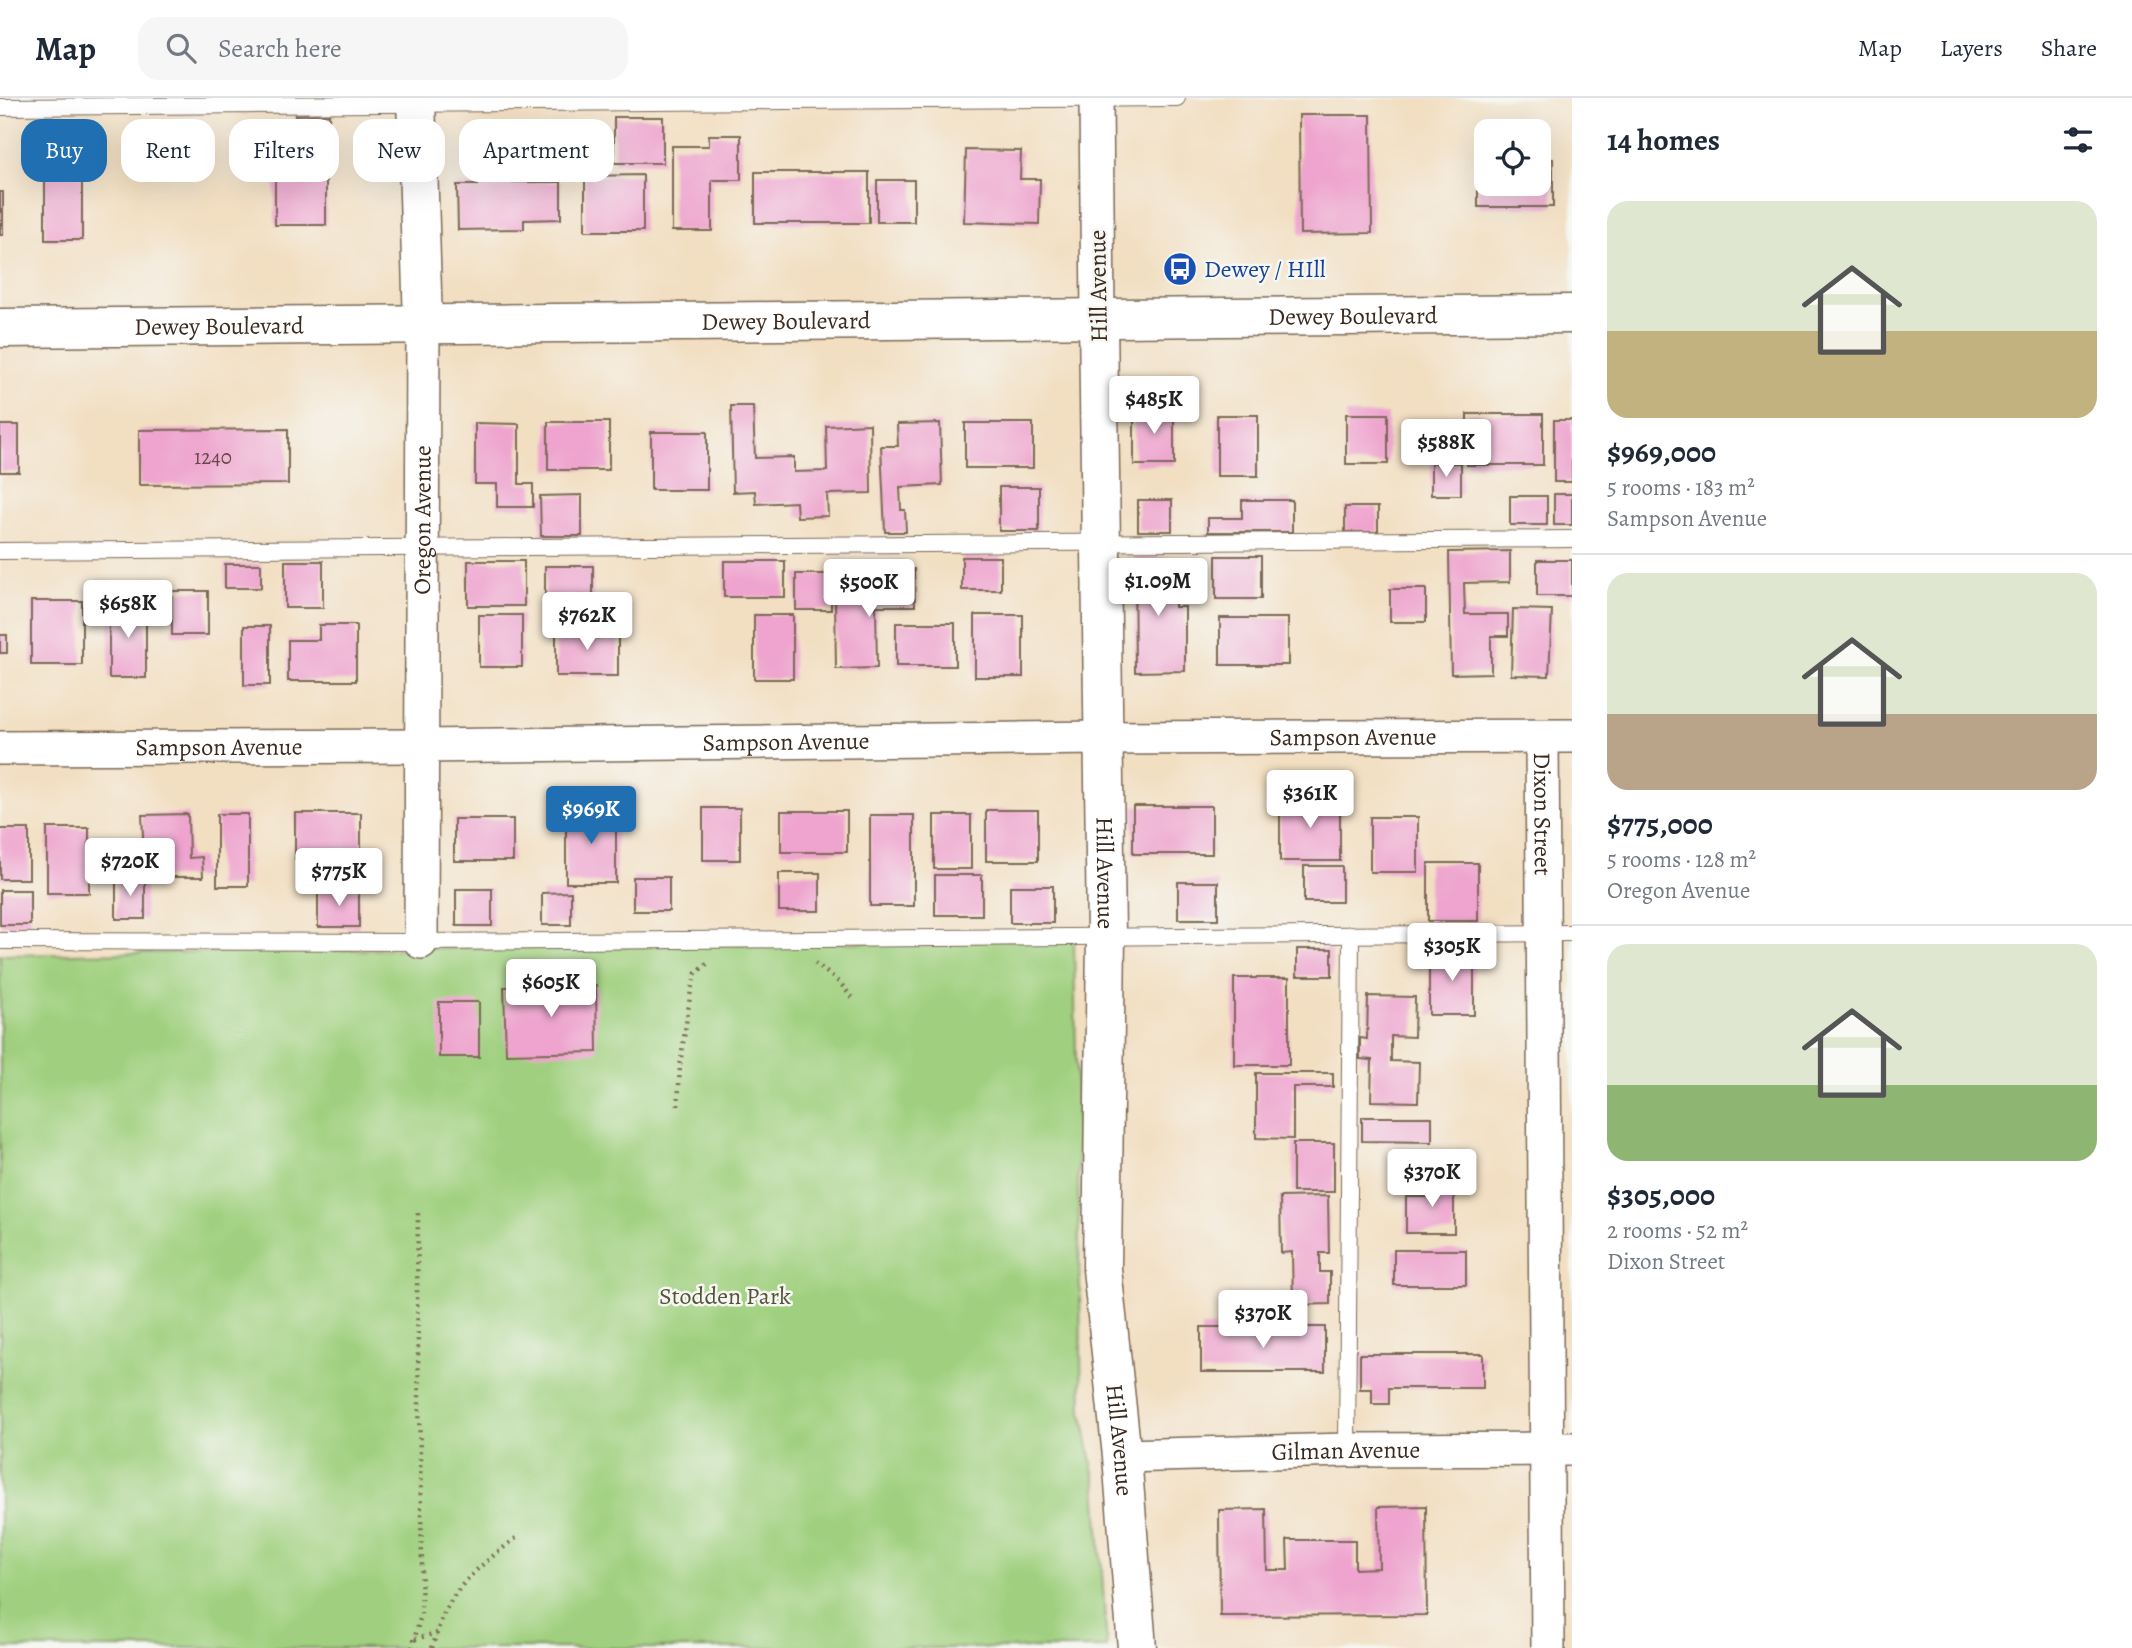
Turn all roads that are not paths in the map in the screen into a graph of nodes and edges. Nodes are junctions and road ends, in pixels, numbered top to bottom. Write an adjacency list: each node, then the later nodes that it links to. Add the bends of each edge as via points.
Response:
1 (1096, 98): 2 (lane); 3 (lane); 6 (street, Hill Avenue)
2 (1177, 98)
3 (416, 101): 4 (lane); 7 (street, Oregon Avenue)
4 (0, 107)
5 (1572, 314): 6 (street, Dewey Boulevard)
6 (1098, 317): 7 (street, Dewey Boulevard); 10 (street, Hill Avenue)
7 (423, 324): 8 (street, Dewey Boulevard); 11 (street, Oregon Avenue)
8 (0, 328)
9 (1572, 539): 10 (lane)
10 (1100, 542): 11 (lane); 14 (street, Hill Avenue)
11 (422, 549): 12 (lane); 15 (street, Oregon Avenue)
12 (0, 551)
13 (1557, 737): 14 (street, Sampson Avenue); 17 (street, Dixon Street)
14 (1103, 738): 15 (street, Sampson Avenue); 19 (street, Hill Avenue)
15 (422, 746): 16 (street, Sampson Avenue); 21 (street, Oregon Avenue)
16 (0, 748)
17 (1558, 933): 18 (lane); 22 (street, Dixon Street)
18 (1351, 934): 19 (lane); 23 (lane)
19 (1106, 935): 21 (lane); 24 (street, Hill Avenue, via 1102,1269)
20 (0, 941): 21 (lane)
21 (421, 942)
22 (1560, 1449): 23 (street, Gilman Avenue); 26 (street, Dixon Street)
23 (1347, 1450): 24 (street, Gilman Avenue)
24 (1122, 1456): 25 (street, Hill Avenue)
25 (1137, 1648)
26 (1548, 1648)

